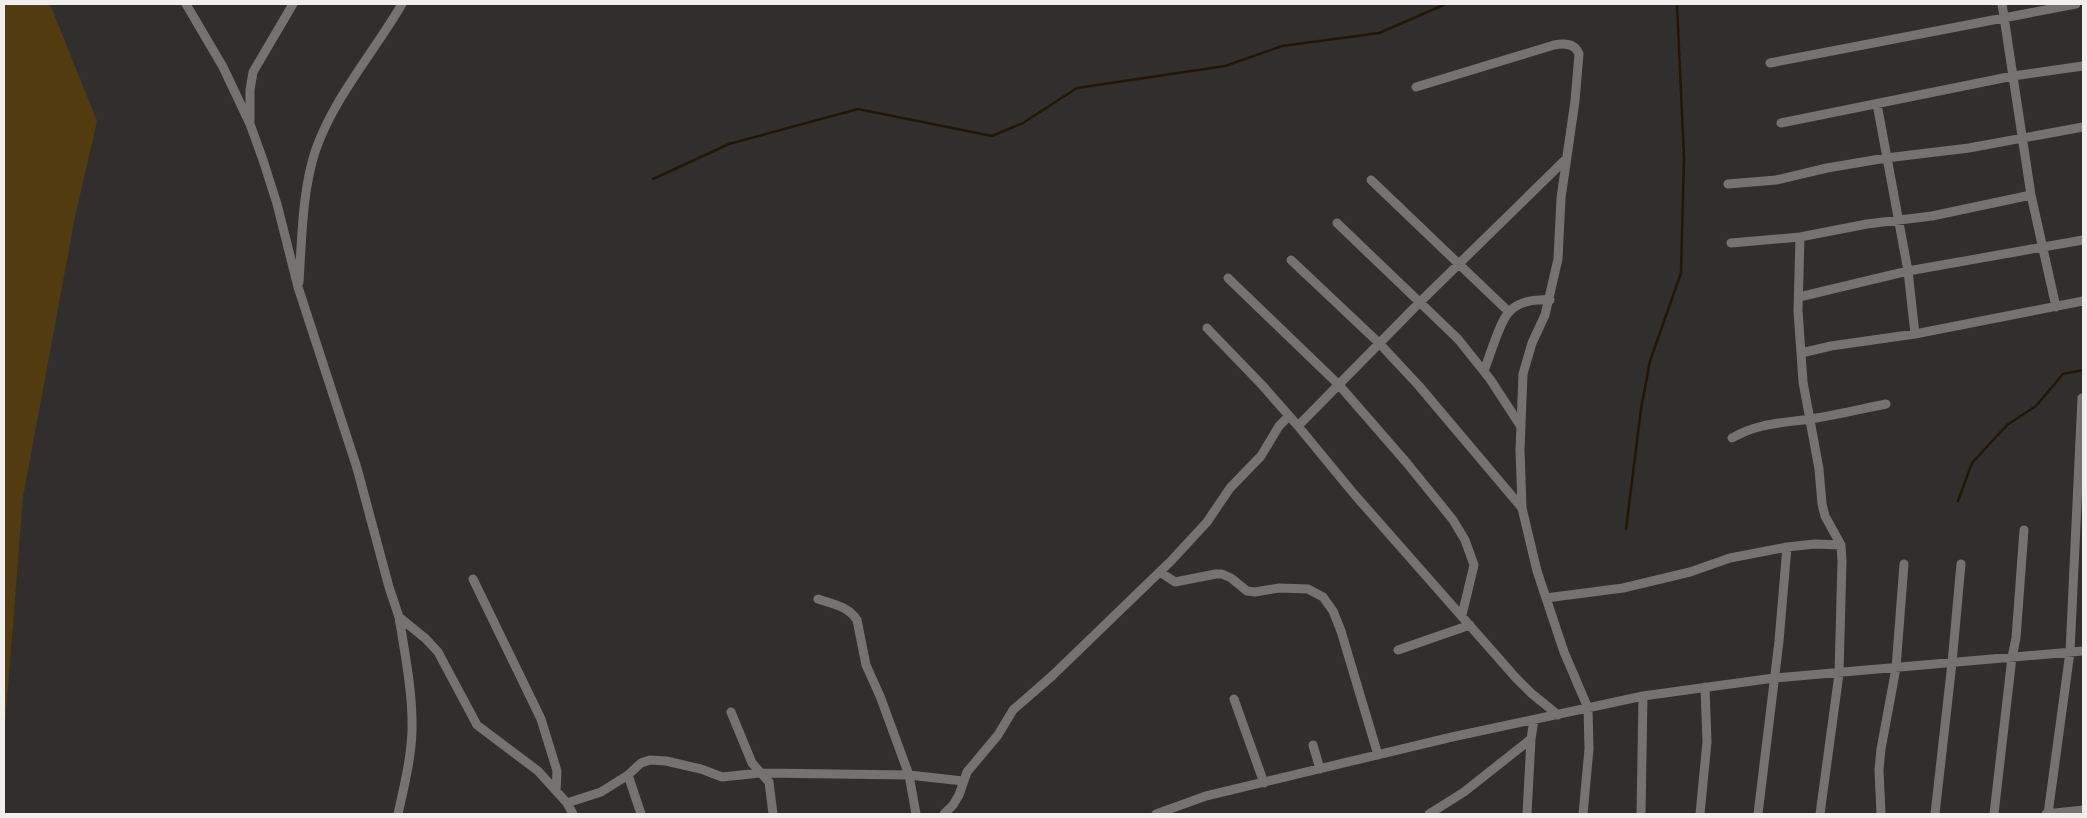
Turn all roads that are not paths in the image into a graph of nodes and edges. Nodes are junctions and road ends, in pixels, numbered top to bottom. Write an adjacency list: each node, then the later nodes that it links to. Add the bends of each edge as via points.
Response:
1 (186, 4): 12 (street, via 223,67)
2 (293, 4): 12 (street, via 253,72)
3 (402, 4): 31 (street, via 338,104 316,150 305,207)
4 (2002, 4): 6 (street)
5 (2076, 4): 6 (street)
6 (2004, 19): 7 (street); 9 (street)
7 (1770, 63)
8 (2083, 66): 9 (street)
9 (2013, 76): 11 (street); 15 (street)
10 (1416, 87): 17 (street, via 1554,45 1573,46 1579,54 1578,72)
11 (1877, 104): 13 (street); 16 (street)
12 (250, 124): 31 (street, via 274,191)
13 (1781, 124)
14 (2083, 127): 15 (street)
15 (2022, 138): 16 (street); 20 (street)
16 (1886, 158): 19 (street, via 1776,180); 21 (street)
17 (1566, 159): 28 (street); 33 (street, via 1558,259)
18 (1372, 180): 28 (street)
19 (1728, 184)
20 (2031, 195): 21 (street); 26 (street)
21 (1898, 220): 23 (street); 29 (street)
22 (1337, 223): 34 (street)
23 (1800, 237): 25 (street); 32 (street)
24 (2083, 240): 26 (street)
25 (1731, 242)
26 (2042, 248): 29 (street); 36 (street)
27 (1291, 260): 40 (street)
28 (1458, 265): 34 (street); 37 (street)
29 (1908, 271): 32 (street); 39 (street)
30 (1228, 278): 43 (street)
31 (298, 287): 62 (street, via 357,468)
32 (1799, 297): 41 (street)
33 (1550, 300): 37 (street, via 1524,303); 48 (street, via 1527,357)
34 (1420, 302): 40 (street); 42 (street, via 1458,339)
35 (2083, 302): 36 (street)
36 (2056, 307): 39 (street)
37 (1508, 312): 42 (street)
38 (1207, 328): 46 (street)
39 (1914, 334): 41 (street)
40 (1379, 343): 43 (street); 51 (street)
41 (1800, 353): 47 (street)
42 (1484, 371): 48 (street)
43 (1339, 385): 49 (street); 61 (street, via 1406,462 1465,540 1474,565)
44 (2082, 398): 66 (street)
45 (1886, 404): 47 (street)
46 (1289, 416): 49 (street); 57 (street, via 1260,456 1230,488 1207,522)
47 (1811, 419): 50 (street, via 1760,426); 53 (street, via 1822,504)
48 (1520, 425): 51 (street)
49 (1298, 426): 61 (street)
50 (1732, 438)
51 (1522, 508): 59 (street)
52 (2024, 530): 67 (street)
53 (1841, 545): 54 (street); 70 (street, via 1843,593)
54 (1787, 547): 59 (street, via 1730,558 1690,572 1624,588); 71 (street)
55 (1904, 564): 69 (street)
56 (1961, 564): 68 (street)
57 (1160, 572): 81 (street, via 1175,582 1222,574 1247,591 1308,589 1323,597 1333,611 1343,638); 86 (street, via 1013,710)
58 (473, 579): 88 (street, via 541,719 557,771)
59 (1546, 598): 75 (street)
60 (818, 599): 85 (street, via 845,608 857,620 866,665)
61 (1462, 615): 63 (street)
62 (398, 617): 88 (street, via 438,652 478,725 520,756); 94 (street, via 412,730)
63 (1470, 625): 64 (street); 77 (street, via 1531,693)
64 (1398, 650)
65 (2083, 651): 66 (street)
66 (2070, 652): 67 (street); 89 (street)
67 (2012, 658): 68 (street); 110 (street)
68 (1952, 663): 69 (street); 109 (street)
69 (1896, 668): 70 (street); 108 (street, via 1881,749)
70 (1839, 674): 71 (street); 107 (street)
71 (1774, 678): 72 (street); 106 (street)
72 (1705, 687): 73 (street); 105 (street, via 1707,742)
73 (1643, 696): 75 (street); 104 (street)
74 (1234, 699): 87 (street)
75 (1588, 708): 77 (street); 103 (street, via 1589,749)
76 (732, 712): 83 (street, via 752,763)
77 (1558, 715): 78 (street)
78 (1534, 720): 79 (street); 81 (street)
79 (1531, 739): 101 (street, via 1464,792); 102 (street)
80 (1313, 745): 82 (street)
81 (1378, 755): 82 (street)
82 (1320, 769): 87 (street)
83 (760, 773): 84 (street, via 722,777 701,769 650,760 641,763); 85 (street); 97 (street, via 769,782)
84 (628, 775): 90 (street, via 601,792); 96 (street)
85 (909, 775): 86 (street); 98 (street)
86 (963, 781): 99 (street, via 956,800)
87 (1264, 783): 92 (street, via 1206,796)
88 (556, 791): 90 (street)
89 (2051, 798): 93 (street); 111 (street)
90 (567, 803): 95 (street)
91 (2083, 810): 93 (street)
92 (1170, 812): 100 (street)
93 (2062, 813): 111 (street)
94 (398, 814)
95 (573, 814)
96 (641, 814)
97 (773, 814)
98 (916, 814)
99 (944, 814)
100 (1156, 814)
101 (1430, 814)
102 (1526, 814)
103 (1582, 814)
104 (1641, 814)
105 (1700, 814)
106 (1758, 814)
107 (1820, 814)
108 (1881, 814)
109 (1935, 814)
110 (1994, 814)
111 (2047, 814)

